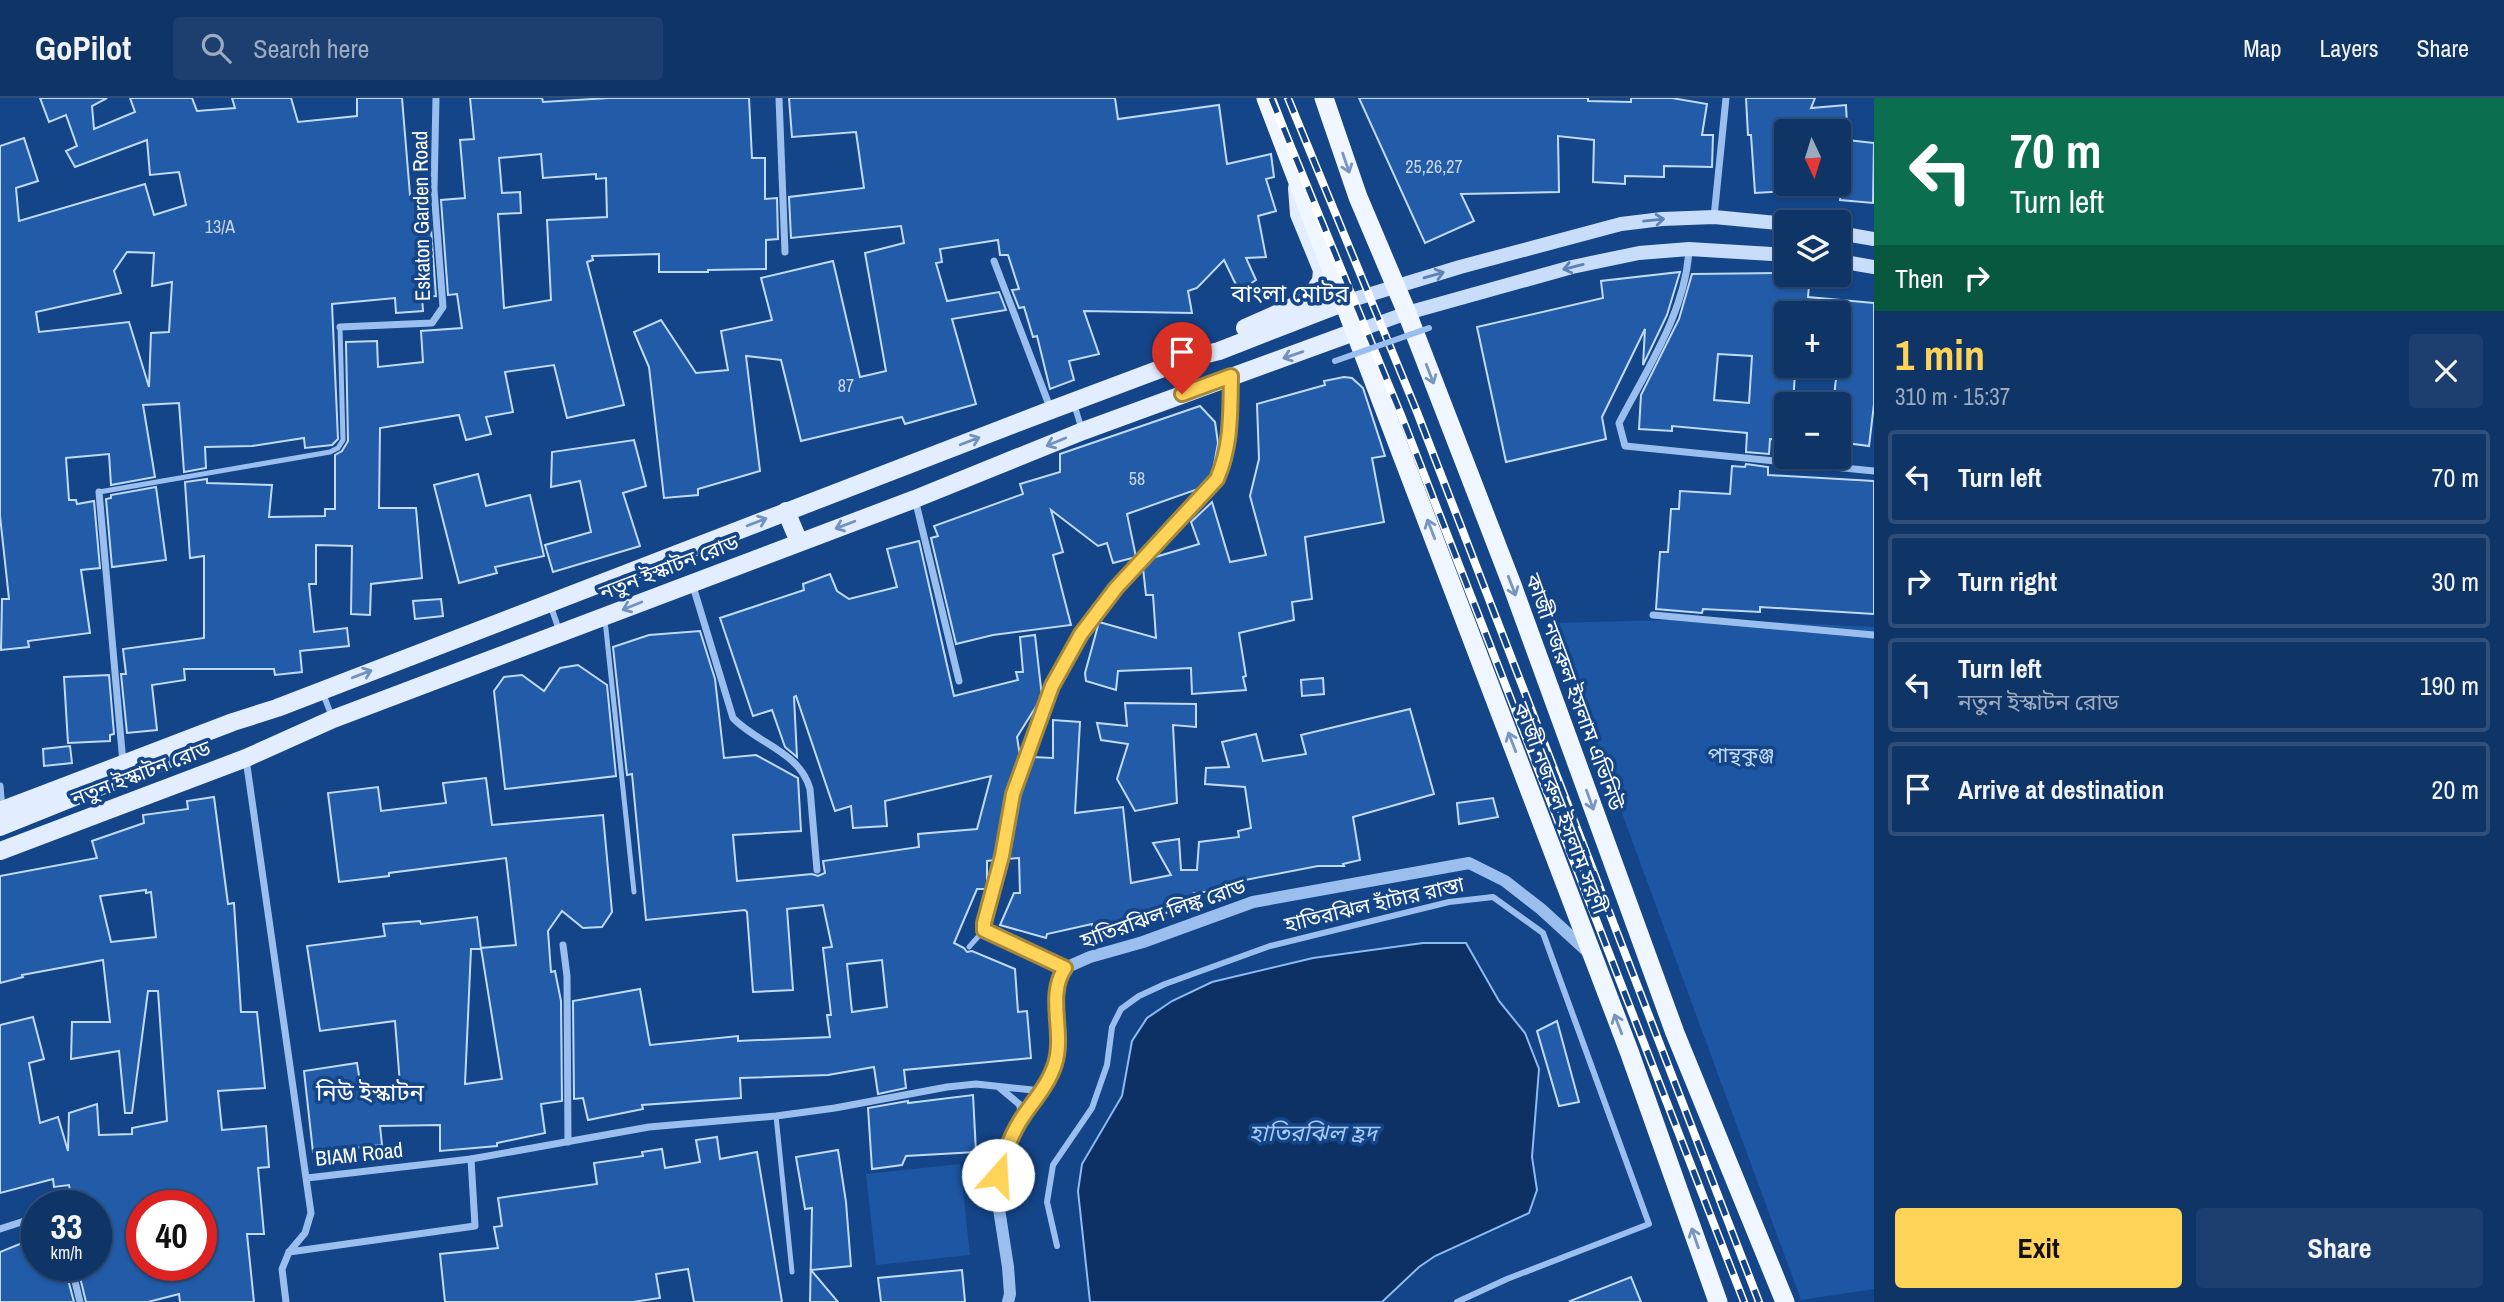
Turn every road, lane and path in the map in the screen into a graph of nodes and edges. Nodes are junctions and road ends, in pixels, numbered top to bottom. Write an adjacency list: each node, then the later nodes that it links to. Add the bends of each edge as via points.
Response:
1 (436, 98): 21 (street, Eskaton Garden Road, via 434,190 443,307 432,323)
2 (779, 98): 12 (street)
3 (1266, 98): 6 (highway)
4 (1324, 98): 17 (highway, কাজী নজরুল ইসলাম এভিনিউ, one-way to 17, via 1358,197)
5 (1726, 98): 7 (street)
6 (1296, 181): 18 (highway); 25 (main road, via 1299,214 1322,271 1316,290 1308,300 1207,345)
7 (1714, 217): 8 (main road); 17 (main road, one-way to 7, via 1621,224)
8 (1774, 223)
9 (1851, 235): 10 (main road)
10 (1874, 239)
11 (1689, 249): 13 (main road); 19 (main road, one-way to 19, via 1639,253 1572,267); 31 (street, via 1688,273 1665,335 1619,423 1625,446)
12 (785, 252)
13 (1774, 254)
14 (994, 261): 29 (street)
15 (1851, 263): 16 (main road)
16 (1874, 267)
17 (1396, 286): 18 (main road); 19 (highway, কাজী নজরুল ইসলাম এভিনিউ)
18 (1345, 302): 20 (main road, নতুন ইস্কাটন রোড); 23 (highway)
19 (1407, 313): 23 (main road); 76 (highway, কাজী নজরুল ইসলাম এভিনিউ, one-way to 76, via 1512,585 1675,1033)
20 (1313, 314): 24 (main road); 25 (main road, নতুন ইস্কাটন রোড)
21 (340, 327): 32 (lane, via 343,440 338,448)
22 (1429, 328): 26 (street, bridge)
23 (1357, 331): 24 (main road, নতুন ইস্কাটন রোড); 56 (highway, কাজী নজরুল ইসলাম সরণী, one-way to 23)
24 (1324, 344): 27 (main road, নতুন ইস্কাটন রোড, one-way to 27)
25 (1187, 359): 28 (main road, নতুন ইস্কাটন রোড)
26 (1335, 361)
27 (1231, 376): 30 (main road, নতুন ইস্কাটন রোড); 53 (street, via 1230,441 1217,479 1116,588 1081,634 1052,686 1013,794)
28 (1073, 402): 29 (main road, নতুন ইস্কাটন রোড); 30 (street)
29 (1051, 410): 34 (main road, নতুন ইস্কাটন রোড, one-way to 29)
30 (1083, 431): 33 (main road, নতুন ইস্কাটন রোড, one-way to 33)
31 (1874, 471)
32 (99, 492): 47 (street)
33 (915, 499): 35 (main road, নতুন ইস্কাটন রোড, one-way to 35); 42 (street)
34 (786, 511): 35 (main road); 37 (main road, নতুন ইস্কাটন রোড, one-way to 34)
35 (799, 542): 36 (main road, নতুন ইস্কাটন রোড)
36 (691, 582): 39 (main road, নতুন ইস্কাটন রোড, one-way to 39); 51 (street, via 733,718 799,766 807,777)
37 (549, 602): 40 (street); 43 (main road, নতুন ইস্কাটন রোড, one-way to 37)
38 (1653, 615): 41 (street)
39 (604, 617): 40 (main road, নতুন ইস্কাটন রোড); 52 (lane)
40 (560, 632): 45 (main road, নতুন ইস্কাটন রোড)
41 (1874, 635)
42 (959, 681)
43 (321, 689): 44 (main road, নতুন ইস্কাটন রোড); 45 (street)
44 (278, 708): 47 (main road, নতুন ইস্কাটন রোড); 49 (main road, via 198,748)
45 (332, 719): 46 (main road, নতুন ইস্কাটন রোড)
46 (246, 758): 50 (main road, নতুন ইস্কাটন রোড); 64 (street, BIAM Road)
47 (123, 763): 49 (main road, নতুন ইস্কাটন রোড)
48 (0, 786): 49 (street)
49 (1, 816)
50 (0, 851)
51 (817, 870)
52 (635, 892)
53 (984, 930): 55 (lane); 57 (street)
54 (563, 945): 62 (street)
55 (969, 947)
56 (1591, 954): 57 (street, হাতিরঝিল লিঙ্ক রোড, via 1505,881 1469,863 1253,902); 75 (highway, কাজী নজরুল ইসলাম সরণী, one-way to 56)
57 (1065, 968): 59 (street, হাতিরঝিল লিঙ্ক রোড, via 1056,988 1056,1061)
58 (997, 1086): 59 (street, BIAM Road); 60 (street, BIAM Road, via 947,1087); 61 (street, via 1019,1104)
59 (1042, 1091): 61 (street, হাতিরঝিল লিঙ্ক রোড)
60 (776, 1116): 62 (street, BIAM Road, via 649,1127); 69 (lane)
61 (1023, 1116): 73 (street, হাতিরঝিল লিঙ্ক রোড, via 998,1175)
62 (568, 1143): 63 (street, BIAM Road)
63 (471, 1159): 64 (street, BIAM Road); 68 (street, via 475,1226)
64 (307, 1178): 68 (street, via 311,1213 305,1233)
65 (21, 1222): 66 (street)
66 (0, 1229)
67 (1057, 1246): 74 (street, হাতিরঝিল হাঁটার রাস্তা, via 1047,1202 1053,1165 1097,1098 1112,1027 1121,1009 1165,984 1270,946 1449,902 1493,897 1543,933 1650,1224)
68 (289, 1252): 72 (street, via 282,1269)
69 (792, 1272)
70 (75, 1281): 71 (street)
71 (80, 1302)
72 (286, 1302)
73 (1009, 1302)
74 (1457, 1302)
75 (1718, 1302)
76 (1785, 1302)

